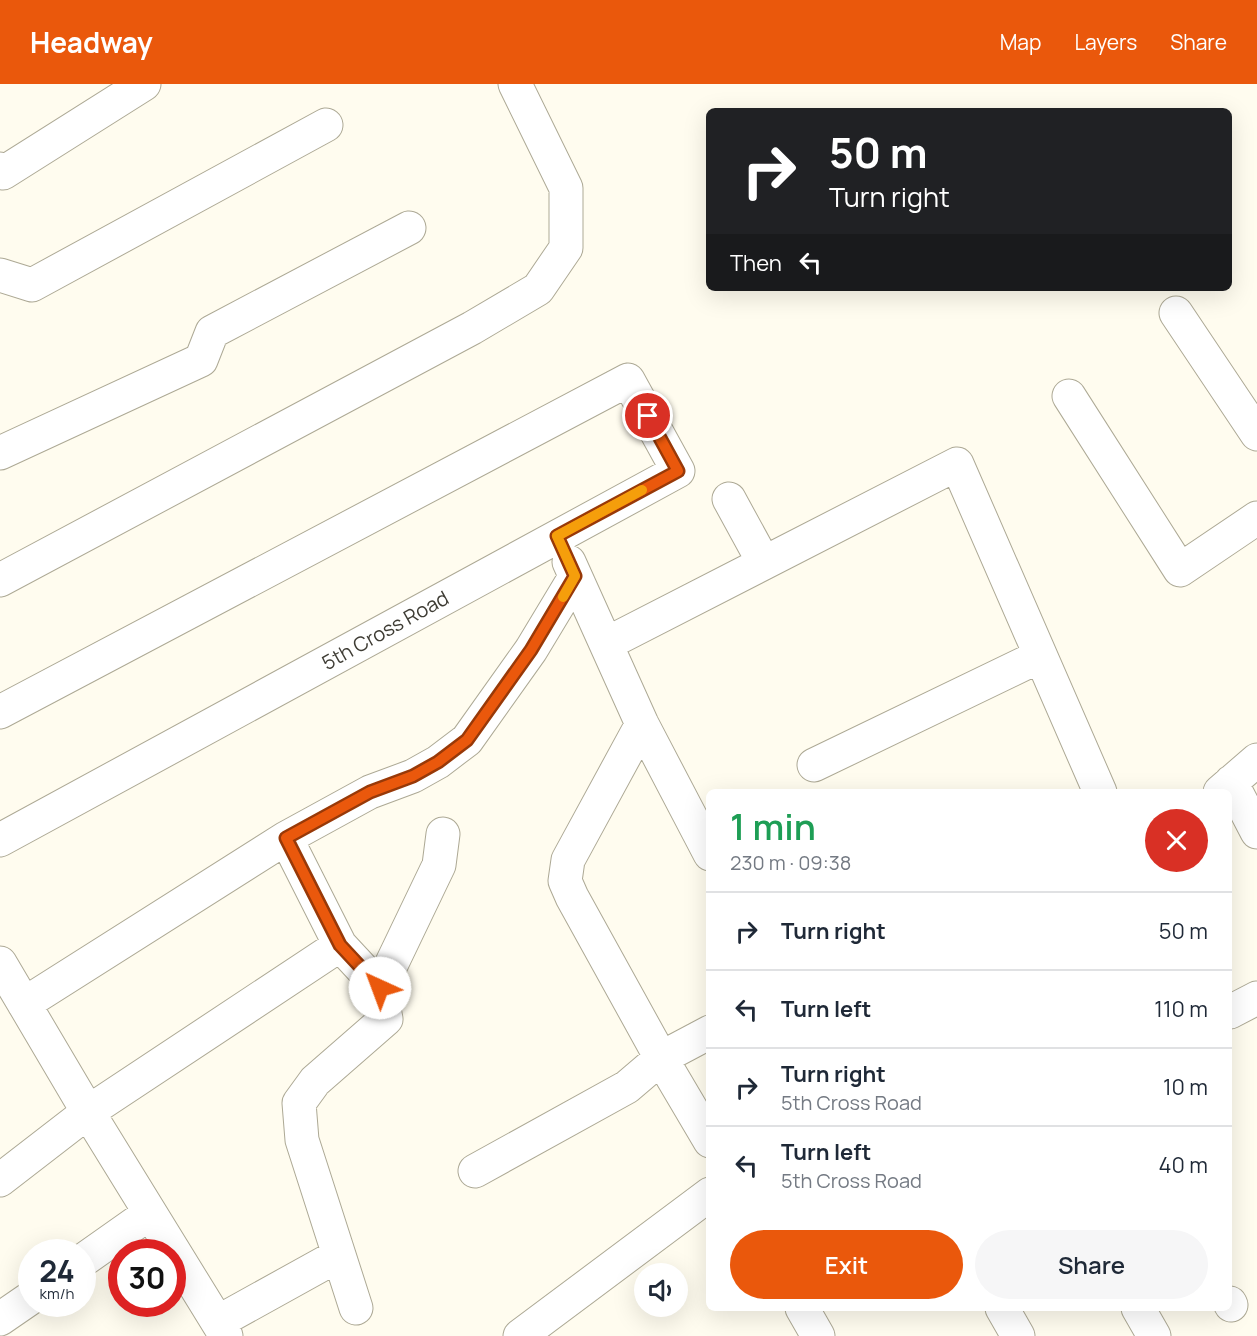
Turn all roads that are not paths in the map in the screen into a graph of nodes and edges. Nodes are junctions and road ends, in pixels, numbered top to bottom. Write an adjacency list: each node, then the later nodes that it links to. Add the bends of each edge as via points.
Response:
1 (144, 84): 4 (street, via 3,173)
2 (515, 84): 16 (street, via 566,188 566,248 538,289)
3 (327, 124): 6 (street, via 32,285)
4 (0, 169)
5 (409, 228): 10 (street, via 212,332 201,360)
6 (0, 275)
7 (1176, 313): 9 (street)
8 (1069, 396): 12 (street, via 1180,570)
9 (1257, 434)
10 (0, 453)
11 (729, 499): 14 (street)
12 (1257, 518)
13 (557, 536): 15 (street); 19 (street, 5th Cross Road, via 678,471 628,380); 29 (street, 5th Cross Road)
14 (764, 563): 17 (street); 18 (street, via 957,464)
15 (575, 576): 17 (street); 28 (street, via 531,650 467,740 413,776 370,792)
16 (0, 580)
17 (606, 644): 20 (street)
18 (1040, 656): 22 (street); 24 (street)
19 (0, 712)
20 (642, 724): 30 (street); 38 (street, via 568,860 565,881)
21 (1257, 760): 23 (street)
22 (814, 765)
23 (1226, 787)
24 (1099, 789)
25 (1232, 796): 26 (street)
26 (1257, 832)
27 (442, 834): 33 (street, via 439,865)
28 (286, 838): 31 (street); 35 (street)
29 (0, 840)
30 (706, 846)
31 (340, 945): 33 (street); 39 (street)
32 (0, 963): 35 (street)
33 (380, 988): 46 (street, via 386,1018 315,1081 299,1103 302,1140)
34 (1257, 998): 36 (street)
35 (24, 1004): 39 (street)
36 (1232, 1011)
37 (706, 1034): 38 (street)
38 (661, 1058): 40 (street); 41 (street, via 627,1087)
39 (88, 1112): 42 (street); 44 (street)
40 (706, 1134)
41 (475, 1171)
42 (0, 1180)
43 (706, 1197): 54 (street)
44 (150, 1213): 45 (street); 53 (street)
45 (96, 1251)
46 (339, 1255): 48 (street); 53 (street)
47 (18, 1307): 52 (street)
48 (356, 1308)
49 (804, 1311): 55 (street)
50 (1004, 1311): 56 (street)
51 (1140, 1311): 57 (street)
52 (0, 1319)
53 (222, 1329)
54 (520, 1336)
55 (818, 1336)
56 (1017, 1336)
57 (1154, 1336)

